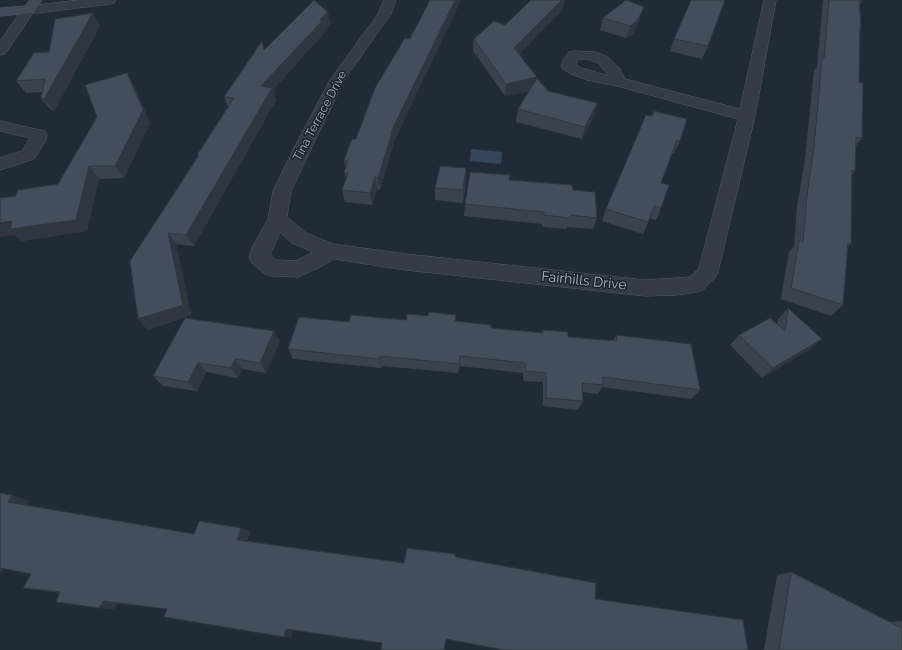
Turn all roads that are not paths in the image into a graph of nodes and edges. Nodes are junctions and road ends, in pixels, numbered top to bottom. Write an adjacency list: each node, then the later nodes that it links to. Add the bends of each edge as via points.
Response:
1 (110, 0): 4 (street)
2 (390, 0): 11 (street, Tina Terrace Drive, via 384,14 337,80 282,190)
3 (770, 0): 8 (street, Fairhills Drive)
4 (32, 5): 5 (main road); 6 (street)
5 (0, 12)
6 (0, 51)
7 (618, 82): 8 (street)
8 (746, 116): 12 (street, Fairhills Drive, via 708,272 696,284 645,288 406,262)
9 (0, 126): 10 (street, via 40,135 28,155)
10 (0, 164)
11 (277, 219): 12 (street, Fairhills Drive, via 299,238); 12 (street, Tina Terrace Drive, via 259,258 272,268 298,269)
12 (331, 251)

